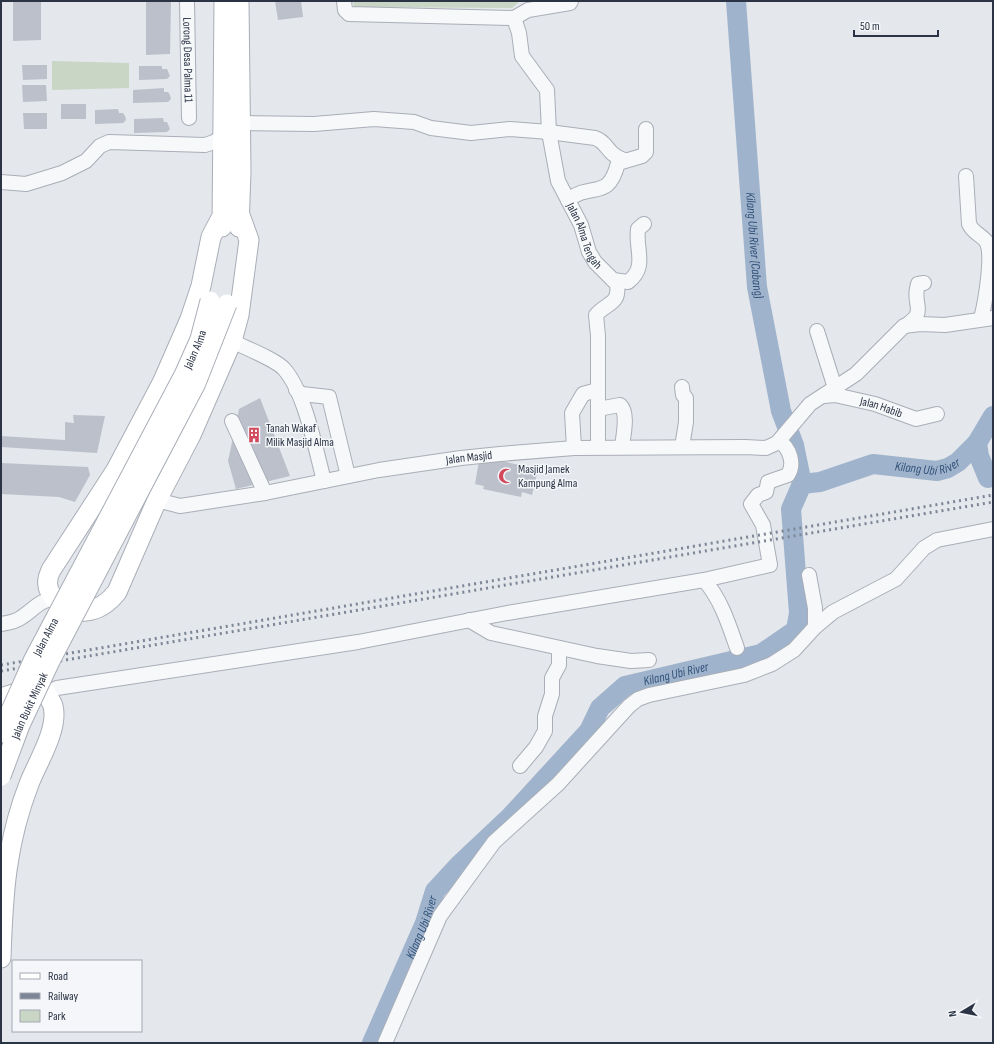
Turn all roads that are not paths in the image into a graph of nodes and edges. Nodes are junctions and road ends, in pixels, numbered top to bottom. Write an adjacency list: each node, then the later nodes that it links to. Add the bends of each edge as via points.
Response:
1 (187, 1): 7 (street, Lorong Desa Palma 11)
2 (224, 1): 11 (main road, Jalan Alma)
3 (239, 1): 8 (main road, Jalan Alma)
4 (344, 1): 6 (street, via 345,10 349,14)
5 (571, 1): 6 (street, via 528,10)
6 (514, 18): 10 (street, Jalan Alma Tengah, via 522,56 547,90)
7 (189, 118)
8 (241, 123): 10 (street, via 314,124 374,119 414,122 431,128 471,133 510,130); 16 (main road, Jalan Alma)
9 (646, 129): 12 (street, via 646,152 642,156)
10 (549, 132): 12 (street, via 601,140 610,153); 15 (street, Jalan Alma Tengah, via 558,181)
11 (223, 136): 14 (street, via 206,145 109,142 100,146 86,161 62,173 26,184); 16 (main road, Jalan Alma)
12 (624, 160): 15 (street, via 618,163 613,180 607,185 597,191 585,190 576,193)
13 (966, 176): 20 (street, via 969,224 972,230 986,241 990,249)
14 (1, 182)
15 (568, 200): 18 (street, Jalan Alma Tengah, via 595,262)
16 (231, 215): 23 (main road, via 249,240 239,315); 43 (main road, via 211,237 201,286 190,319 162,383 116,470 47,580 49,590); 49 (main road, Jalan Alma, bridge, via 219,303 196,383)
17 (644, 224): 18 (street, via 638,228 636,238 639,270 628,282)
18 (613, 280): 26 (street, Jalan Alma Tengah, via 617,284 617,297 612,304 602,308 596,315)
19 (924, 283): 21 (street, via 918,284 916,292 918,311 915,319)
20 (986, 318): 21 (street, via 945,325)
21 (904, 326): 27 (street, via 856,374)
22 (817, 331): 27 (street)
23 (232, 341): 25 (street, via 278,364); 39 (main road, via 194,429)
24 (682, 387): 33 (street, via 682,395 686,398)
25 (296, 390): 36 (street, via 302,394 329,397); 37 (street)
26 (597, 390): 28 (street, Jalan Alma Tengah); 34 (street, via 583,394 574,408)
27 (829, 392): 29 (street, Jalan Habib, via 835,396 875,404 916,419); 31 (street, via 810,404)
28 (598, 409): 32 (street, via 620,405 622,407); 35 (street, Jalan Alma Tengah)
29 (937, 414)
30 (232, 421): 38 (street)
31 (780, 440): 33 (street, Jalan Masjid, via 766,448); 42 (street, via 788,450 792,464 790,472 782,478 768,482 766,492 758,495 751,504 763,525 770,565)
32 (622, 447): 33 (street, Jalan Masjid); 35 (street, Jalan Masjid)
33 (682, 447)
34 (574, 448): 35 (street, Jalan Masjid); 36 (street, Jalan Masjid, via 461,458)
35 (598, 448)
36 (348, 476): 37 (street, Jalan Masjid)
37 (324, 481): 38 (street, Jalan Masjid)
38 (265, 493): 39 (street, Jalan Masjid, via 180,506)
39 (157, 500): 43 (main road, via 117,592 109,602 85,612 67,608)
40 (993, 529): 46 (street, via 937,540 924,548 896,579 833,612)
41 (809, 574): 46 (street, via 816,608)
42 (704, 580): 44 (street); 48 (street, via 711,587 727,618)
43 (55, 598): 45 (street, via 37,604 21,618)
44 (470, 620): 47 (street, via 491,633); 51 (street, via 358,642 57,688)
45 (1, 624)
46 (815, 627): 57 (street, via 794,650 772,664 744,675 649,695 629,706 558,784 494,842 440,916)
47 (559, 648): 50 (street, via 631,661); 54 (street, via 559,665 552,678 552,694 545,716 545,731)
48 (737, 648)
49 (42, 660): 53 (main road, Jalan Bukit Minyak, bridge); 55 (main road, Jalan Bukit Minyak, bridge)
50 (649, 660)
51 (46, 693): 52 (main road, via 26,690); 56 (main road, via 53,706 54,722 29,784 13,834 4,885)
52 (1, 698)
53 (1, 733)
54 (520, 766)
55 (1, 776)
56 (1, 958)
57 (385, 1043)

